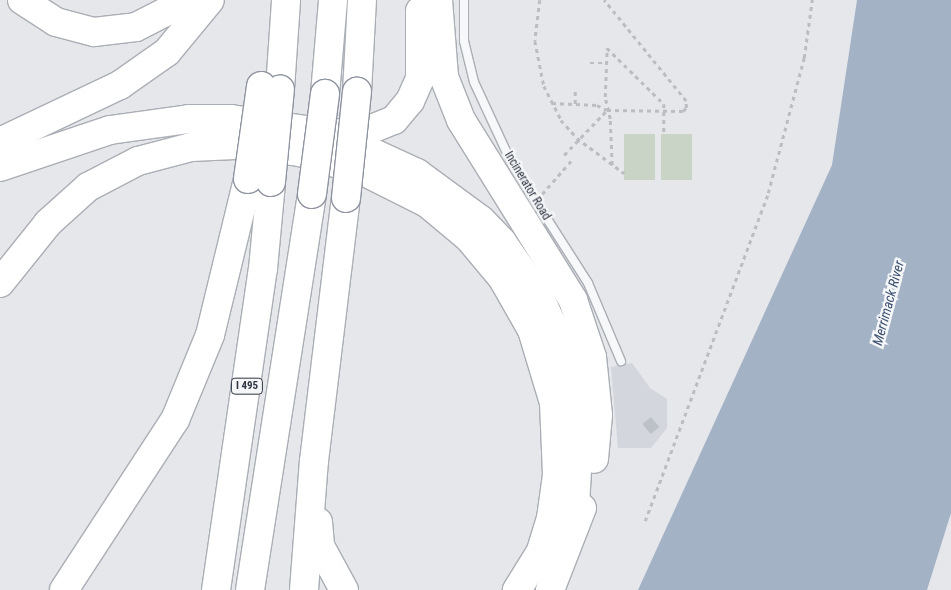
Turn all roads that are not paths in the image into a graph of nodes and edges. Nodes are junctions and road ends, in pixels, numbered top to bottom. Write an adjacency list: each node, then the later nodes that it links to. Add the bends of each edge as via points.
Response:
1 (22, 0): 2 (highway, via 56,22 94,32 136,27 175,7)
2 (181, 0)
3 (210, 0): 13 (highway, via 167,52 120,85)
4 (270, 0): 11 (highway)
5 (286, 0): 11 (highway, I 495)
6 (333, 0): 22 (highway, bridge, via 312,194 276,444)
7 (362, 0): 18 (highway, bridge, via 346,198)
8 (420, 0): 12 (highway, via 420,79 410,101 394,120 369,130)
9 (438, 0): 19 (highway, via 444,77 462,120 573,300 592,357 598,415 594,465 587,496)
10 (464, 0): 17 (lane, Incinerator Road, via 464,41 474,82 512,164 588,283)
11 (271, 87): 15 (highway, I 495, bridge)
12 (332, 134): 14 (highway, via 267,122 189,119 84,137); 19 (highway, via 401,164 447,193 489,228 538,294 564,354 576,401 580,435)
13 (0, 142)
14 (0, 167)
15 (260, 180): 20 (highway, via 210,335 175,420); 21 (highway, I 495, via 263,269)
16 (0, 283): 25 (highway, via 48,223 88,186 138,161 183,148 235,145 300,152 365,172 427,203 469,238 503,279 532,330 554,403 558,460 551,518 540,552)
17 (621, 361)
18 (314, 461): 23 (highway); 24 (highway, via 320,546)
19 (574, 524): 26 (highway)
20 (64, 590)
21 (216, 590)
22 (250, 590)
23 (304, 590)
24 (344, 590)
25 (516, 590)
26 (550, 590)

